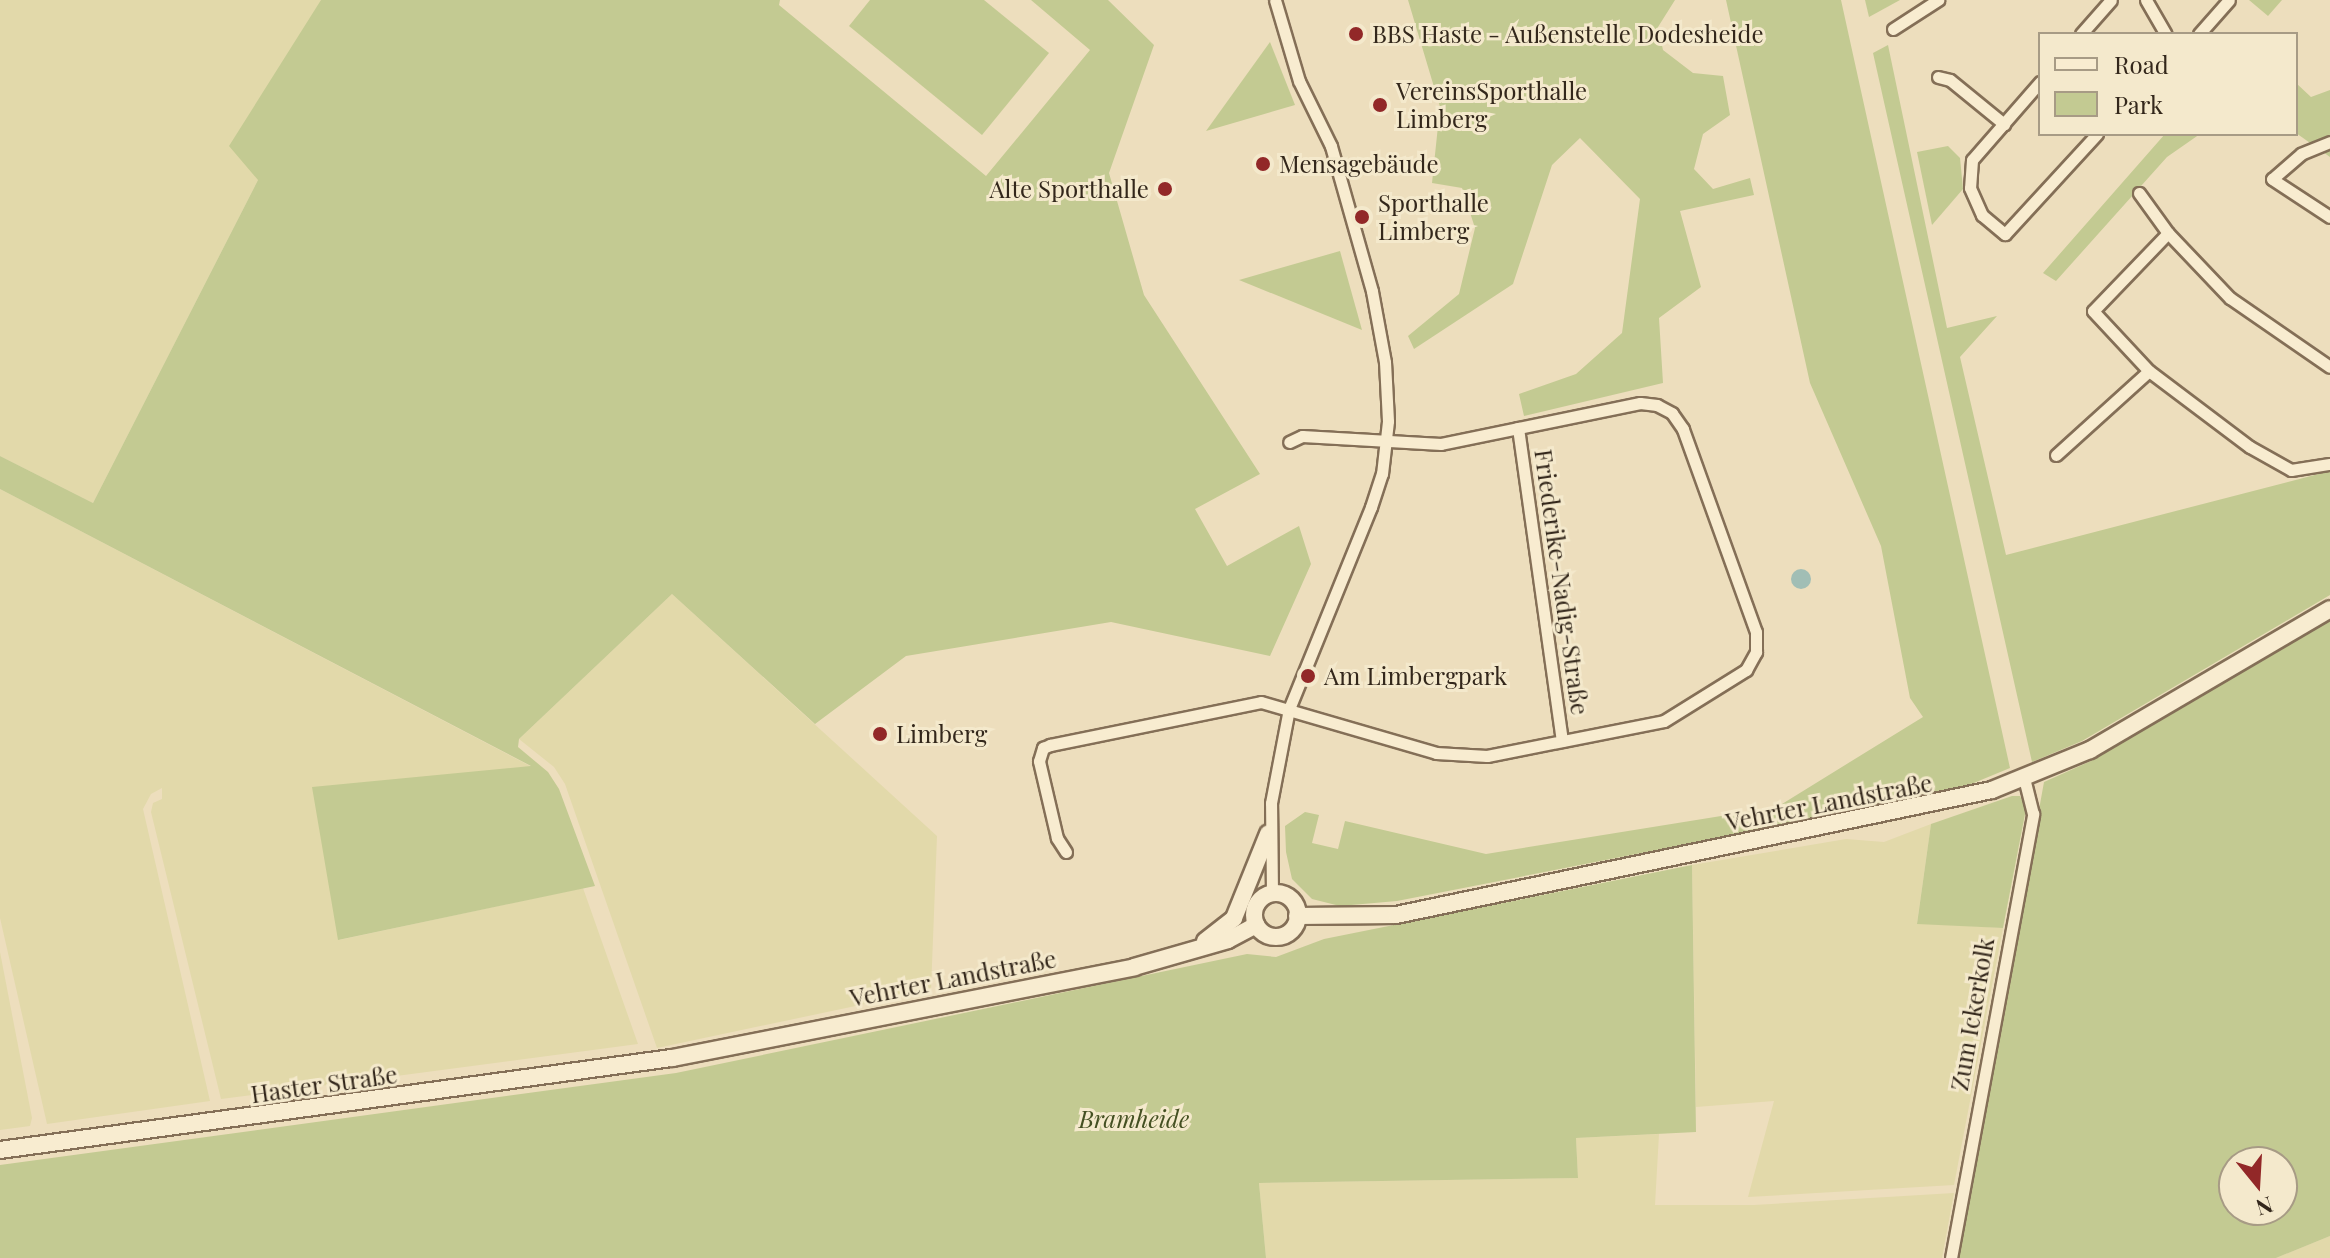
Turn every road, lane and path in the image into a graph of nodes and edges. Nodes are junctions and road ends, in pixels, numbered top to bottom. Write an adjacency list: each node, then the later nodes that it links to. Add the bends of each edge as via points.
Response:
1 (1275, 0): 21 (street, via 1299,81 1331,146 1372,291 1385,362)
2 (1938, 0): 6 (street)
3 (2111, 0): 7 (street)
4 (2146, 0): 8 (street)
5 (2229, 0): 9 (street)
6 (1893, 29)
7 (2083, 32)
8 (2165, 32)
9 (2201, 32)
10 (1938, 77): 12 (street, via 1950,80)
11 (2038, 84): 12 (street)
12 (2004, 124): 13 (street, via 1968,170 1977,207 2005,234)
13 (2095, 136)
14 (2330, 142): 16 (street, via 2301,154 2272,179)
15 (2139, 193): 17 (street)
16 (2330, 217)
17 (2168, 233): 18 (street, via 2230,298); 19 (street, via 2093,311)
18 (2330, 367)
19 (2149, 371): 23 (street); 24 (street, via 2202,416 2291,470)
20 (1518, 428): 21 (street, via 1441,444); 27 (street, Friederike-Nadig-Straße); 27 (street, via 1640,403 1672,413 1683,429 1756,632 1756,652 1746,670 1685,712)
21 (1387, 441): 22 (street, via 1302,436); 26 (street, via 1371,507)
22 (1289, 442)
23 (2056, 455)
24 (2330, 464)
25 (2330, 609): 28 (main road, Vehrter Landstraße, via 2090,750)
26 (1289, 709): 27 (street, via 1436,753 1487,756); 29 (street); 30 (street, via 1248,702 1043,748 1039,761 1057,838)
27 (1562, 741)
28 (2024, 779): 32 (main road, Vehrter Landstraße, via 1942,804 1425,909 1339,919); 37 (street, Zum Ickerkolk, via 2033,814)
29 (1268, 834): 31 (street); 34 (main road, via 1234,918)
30 (1066, 852)
31 (1272, 894): 32 (main road, via 1289,898); 33 (main road, via 1258,903)
32 (1297, 916): 33 (main road, via 1283,935 1265,934)
33 (1256, 925): 34 (main road, Vehrter Landstraße)
34 (1196, 951): 35 (main road, Vehrter Landstraße)
35 (653, 1056): 36 (main road, Haster Straße)
36 (0, 1150)
37 (1951, 1258)

